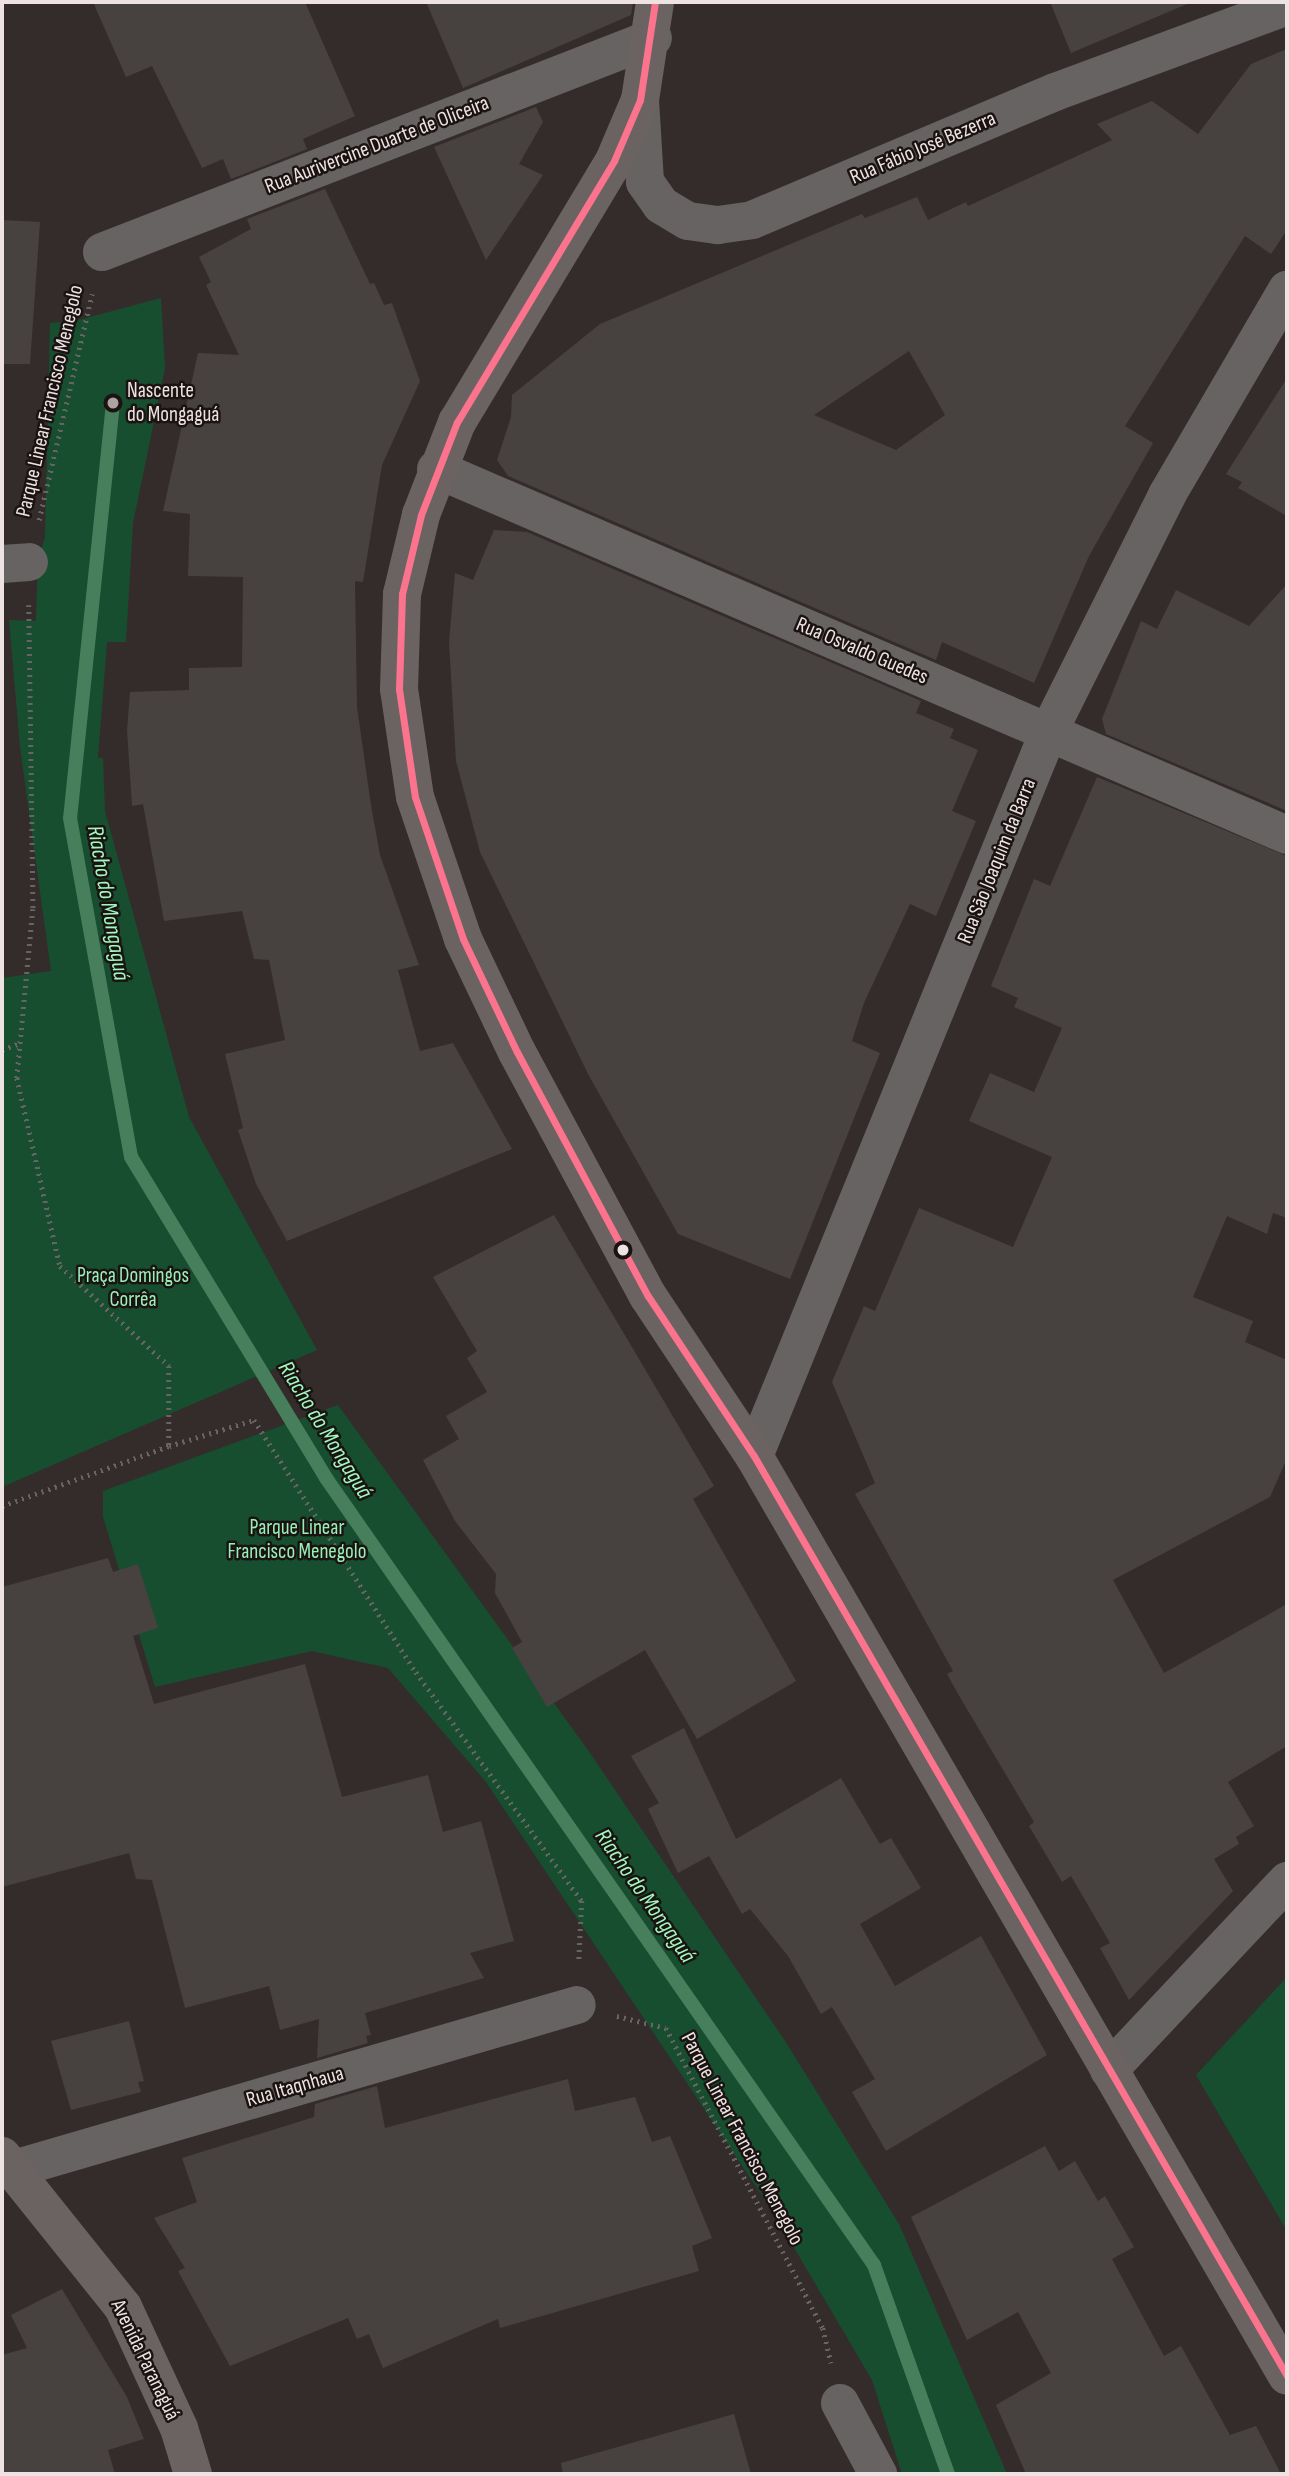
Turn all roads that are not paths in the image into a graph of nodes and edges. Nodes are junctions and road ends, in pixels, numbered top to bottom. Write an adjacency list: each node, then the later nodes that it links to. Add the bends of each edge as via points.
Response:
1 (1287, 6): 3 (street, Rua Fábio José Bezerra, via 1055,92 752,220 718,225 688,221 661,205 645,182)
2 (654, 20): 3 (main road); 4 (street, Rua Aurivercine Duarte de Oliceira)
3 (640, 100): 6 (main road, via 614,161 457,422)
4 (102, 252)
5 (1287, 290): 7 (street, Rua São Joaquim da Barra, via 1167,495)
6 (436, 469): 7 (street, Rua Osvaldo Guedes); 9 (main road, via 402,594 399,689 415,797 463,939 517,1052 648,1296)
7 (1049, 731): 8 (street, Rua Osvaldo Guedes); 9 (street, Rua São Joaquim da Barra)
8 (1287, 835)
9 (754, 1455): 12 (main road)
10 (1287, 1881): 12 (street)
11 (577, 2006): 13 (street, Rua Itaqnhaua)
12 (1110, 2070): 14 (main road)
13 (8, 2162): 16 (main road, Avenida Paranaguá, via 123,2307 179,2428)
14 (1287, 2376)
15 (841, 2403): 17 (street)
16 (193, 2474)
17 (878, 2474)

